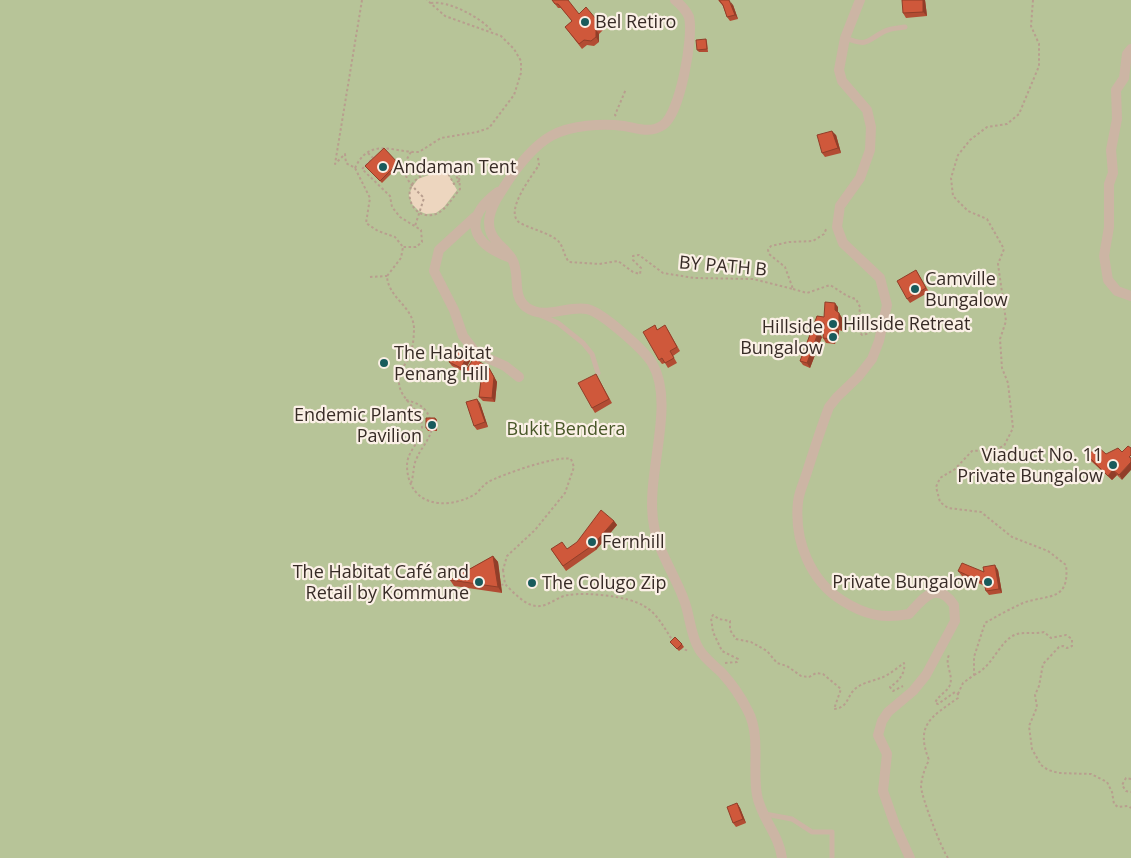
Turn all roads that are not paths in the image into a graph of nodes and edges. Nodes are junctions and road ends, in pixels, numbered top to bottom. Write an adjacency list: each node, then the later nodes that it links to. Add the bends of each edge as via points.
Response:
1 (675, 0): 6 (street, via 686,10 690,32 677,106 663,125 642,130 623,126 585,127 550,136 515,170)
2 (860, 0): 4 (street)
3 (905, 28): 4 (lane, via 886,30 873,40 861,43)
4 (845, 38): 16 (street, via 840,55 842,81 867,110 871,127 870,150 860,178 840,206 837,227 843,243 880,278 888,305 872,359 829,407 798,501 798,529 812,571 820,583 831,594 862,612 879,617 909,614 925,596 934,592 943,594 954,605 955,621 926,675 888,712 878,736 887,754 883,791)
5 (1131, 49): 9 (street, via 1127,54 1124,78 1116,90 1117,119 1111,150 1114,173 1109,184 1109,227 1104,256 1108,280 1117,291)
6 (503, 189): 7 (street, via 485,202); 8 (street, via 492,207 489,231)
7 (475, 217): 8 (street, via 480,240 493,252); 12 (street, via 439,250 434,271 463,336 476,353 505,366)
8 (512, 259): 10 (street, via 521,302)
9 (1131, 296)
10 (535, 312): 11 (lane, via 558,323 583,343 592,354); 13 (street, via 590,309 642,352 656,370 662,410 651,511 654,529 684,599 699,650 739,694 750,715 757,762 757,798)
11 (598, 373)
12 (519, 377)
13 (764, 814): 14 (lane, via 792,819 812,832 832,832); 15 (street, via 775,832)
14 (832, 857)
15 (782, 858)
16 (910, 858)

